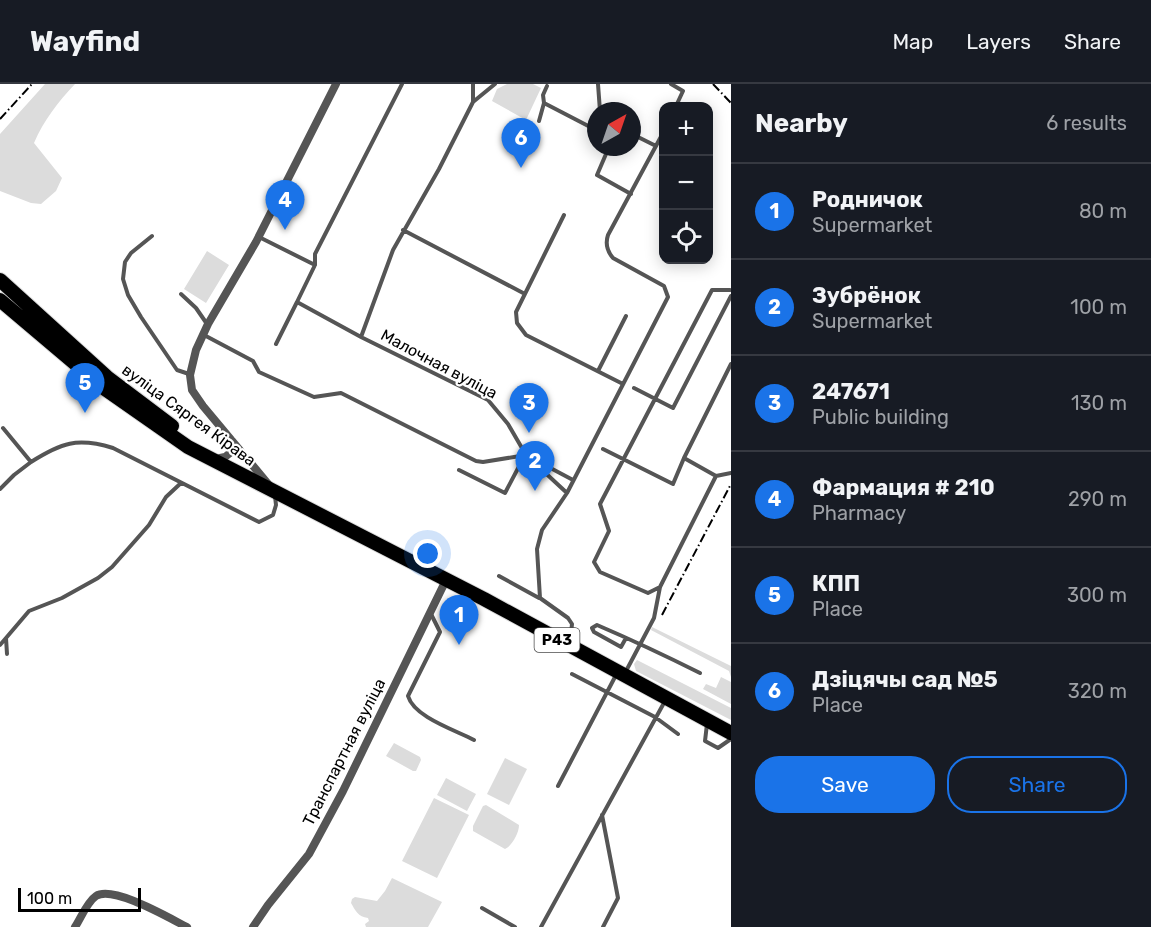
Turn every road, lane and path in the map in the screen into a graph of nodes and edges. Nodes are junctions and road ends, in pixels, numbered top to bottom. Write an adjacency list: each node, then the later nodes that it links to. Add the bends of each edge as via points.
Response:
1 (336, 84): 22 (street)
2 (402, 84): 23 (lane, via 315,254)
3 (472, 84): 8 (lane, Малочная вуліца)
4 (495, 84): 8 (lane)
5 (598, 84): 9 (lane)
6 (671, 84): 10 (lane, via 683,91)
7 (546, 85): 11 (lane)
8 (473, 102): 20 (lane, Малочная вуліца)
9 (599, 102)
10 (678, 102)
11 (544, 103): 12 (lane); 13 (lane)
12 (539, 121)
13 (587, 125)
14 (641, 138): 16 (lane)
15 (659, 140): 16 (lane)
16 (656, 146): 18 (lane)
17 (605, 156): 18 (lane, via 597,175)
18 (631, 194): 38 (lane, via 608,235 609,253 618,262 664,286 668,297)
19 (564, 215): 27 (lane)
20 (403, 230): 27 (lane); 33 (lane, Малочная вуліца)
21 (152, 236): 37 (lane, via 124,262 125,287 177,370)
22 (259, 237): 23 (lane); 31 (street)
23 (315, 265): 29 (lane)
24 (0, 280): 45 (main road, вуліца Сяргея Кірава / Р43, via 107,377)
25 (731, 292): 40 (lane, via 712,290); 40 (lane, via 674,408)
26 (181, 294): 31 (lane)
27 (525, 294): 36 (lane, via 516,312 522,332)
28 (0, 300): 51 (main road, вуліца Сяргея Кірава / Р43, via 66,358 150,422 188,447)
29 (297, 302): 33 (lane); 34 (lane)
30 (626, 315): 36 (lane)
31 (207, 324): 32 (street)
32 (203, 334): 37 (street); 44 (lane, via 253,361 259,372 314,397 341,393 476,461)
33 (361, 337): 44 (lane, Малочная вуліца, via 488,400)
34 (276, 344)
35 (731, 364): 47 (lane)
36 (598, 371): 38 (lane)
37 (190, 375): 42 (street, via 192,390 202,406)
38 (623, 384): 53 (lane)
39 (634, 388): 40 (lane)
40 (654, 398): 46 (lane)
41 (3, 428): 48 (lane)
42 (231, 439): 45 (street, via 230,453); 51 (street)
43 (603, 449): 46 (lane)
44 (526, 455): 49 (lane, via 505,493); 53 (lane); 57 (lane)
45 (220, 458): 51 (main road, вуліца Сяргея Кірава / Р43)
46 (622, 459): 47 (lane, via 673,484); 60 (lane, via 600,504 609,531 594,562 600,572 648,593)
47 (684, 459): 52 (lane)
48 (31, 462): 54 (lane, via 62,445 94,442); 55 (lane)
49 (459, 470)
50 (731, 473): 52 (lane)
51 (253, 474): 56 (main road, вуліца Сяргея Кірава / Р43)
52 (716, 476): 60 (lane)
53 (573, 480): 57 (lane)
54 (181, 483): 56 (lane, via 259,522 273,515); 63 (lane, via 112,567 71,593 29,611)
55 (0, 489)
56 (275, 492): 59 (main road, вуліца Сяргея Кірава / Р43)
57 (567, 493): 61 (lane, via 538,540)
58 (499, 576): 61 (lane)
59 (446, 580): 62 (street, Транспартная вуліца); 67 (main road, вуліца Сяргея Кірава / Р43)
60 (660, 587): 65 (lane, via 654,618)
61 (540, 598): 67 (lane, via 572,624)
62 (430, 613): 79 (lane, via 440,632 408,696 418,711); 85 (street, Транспартная вуліца, via 309,854)
63 (6, 638): 66 (lane); 68 (lane)
64 (626, 638): 64 (lane, via 597,625 592,628 594,633 621,647); 65 (lane)
65 (640, 644): 69 (lane); 71 (lane)
66 (0, 645)
67 (569, 647): 71 (main road, вуліца Сяргея Кірава / Р43)
68 (7, 654)
69 (700, 673)
70 (572, 674): 72 (lane)
71 (621, 675): 72 (lane); 73 (main road, вуліца Сяргея Кірава / Р43)
72 (607, 693): 74 (lane); 80 (lane)
73 (667, 698): 74 (lane); 75 (main road, вуліца Сяргея Кірава / Р43)
74 (655, 717): 77 (lane); 81 (lane)
75 (708, 720): 76 (main road, вуліца Сяргея Кірава / Р43); 78 (lane, via 705,741 718,748)
76 (731, 733)
77 (678, 734)
78 (731, 739)
79 (474, 740)
80 (558, 786)
81 (602, 815): 87 (lane); 88 (lane, via 618,897)
82 (482, 908): 86 (lane)
83 (75, 927): 84 (street, via 91,900 107,892)
84 (187, 927)
85 (253, 927)
86 (515, 927)
87 (540, 927)
88 (603, 927)

